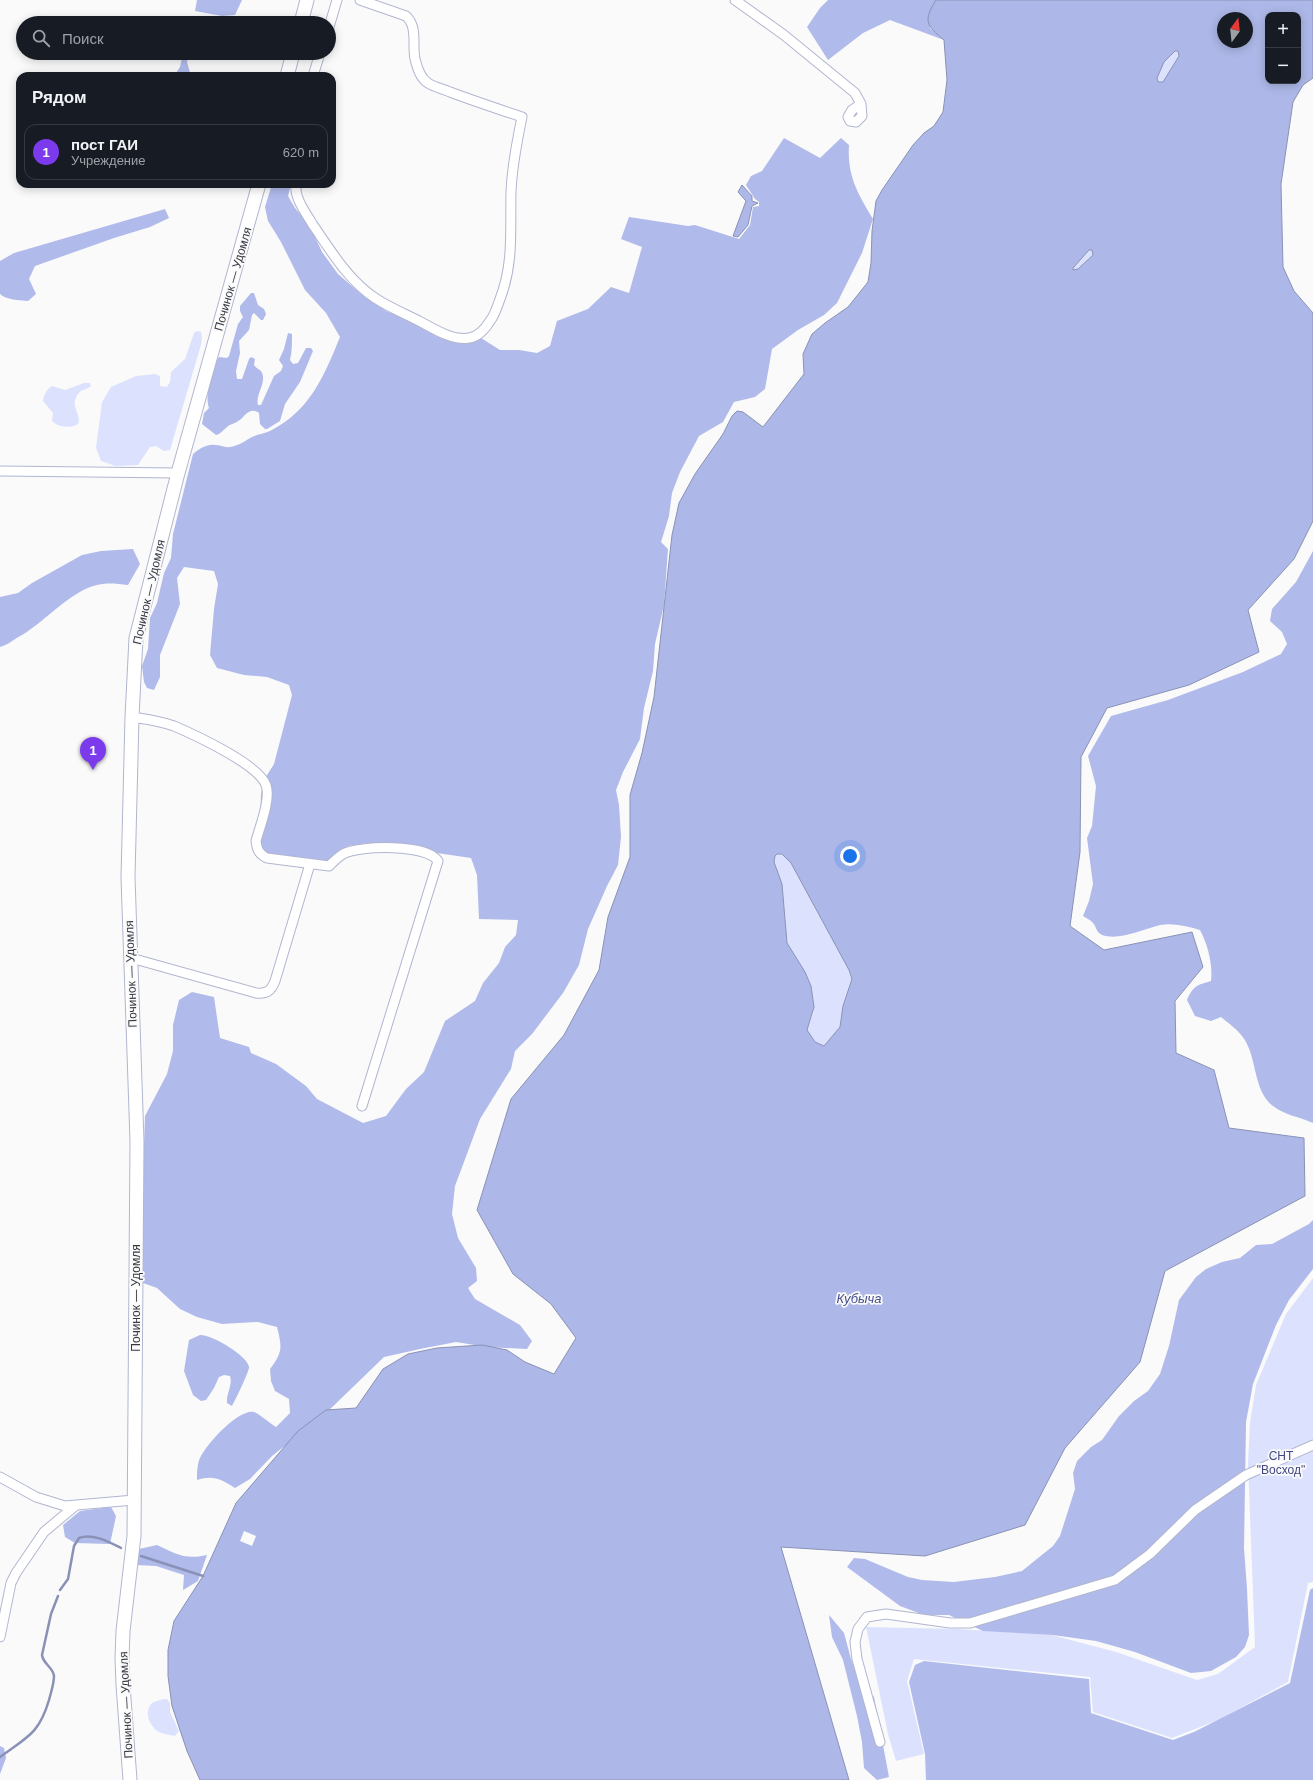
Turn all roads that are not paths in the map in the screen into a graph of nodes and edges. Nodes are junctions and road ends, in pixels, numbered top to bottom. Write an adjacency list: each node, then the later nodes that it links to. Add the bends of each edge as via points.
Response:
1 (307, 0): 5 (main road)
2 (337, 0): 6 (street)
3 (360, 0): 13 (street, via 400,13 411,20 417,66 428,83 522,117 511,191 509,272 491,321 477,335 460,338 440,332 374,298 337,261 302,205)
4 (735, 0): 11 (street, via 796,45 855,94)
5 (303, 16)
6 (332, 16)
7 (291, 60): 9 (main road)
8 (318, 60): 10 (street)
9 (288, 72)
10 (314, 72)
11 (862, 104)
12 (258, 188): 15 (main road, Починок — Удомля)
13 (296, 188)
14 (0, 470): 15 (street)
15 (178, 473): 16 (main road, Починок — Удомля, via 136,638)
16 (132, 718): 17 (street, via 154,720 174,726 256,771 266,784 268,795 256,848 267,858); 18 (main road, Починок — Удомля, via 128,877)
17 (310, 864): 18 (street, via 275,981 269,992 256,993); 19 (street, via 329,866 342,854 367,847 412,850 432,855 438,861)
18 (131, 958): 22 (main road, Починок — Удомля, via 137,1141)
19 (362, 1106)
20 (1313, 1445): 25 (street, via 1246,1476 1195,1510 1150,1554 1115,1580 970,1623 950,1623 886,1614 867,1617 858,1629 854,1642)
21 (0, 1477): 23 (street, via 36,1497 53,1503)
22 (134, 1500): 23 (street); 26 (main road, Починок — Удомля, via 134,1536 122,1658)
23 (75, 1506): 24 (street, via 44,1532 16,1573 11,1584)
24 (0, 1637)
25 (880, 1742)
26 (130, 1780)

